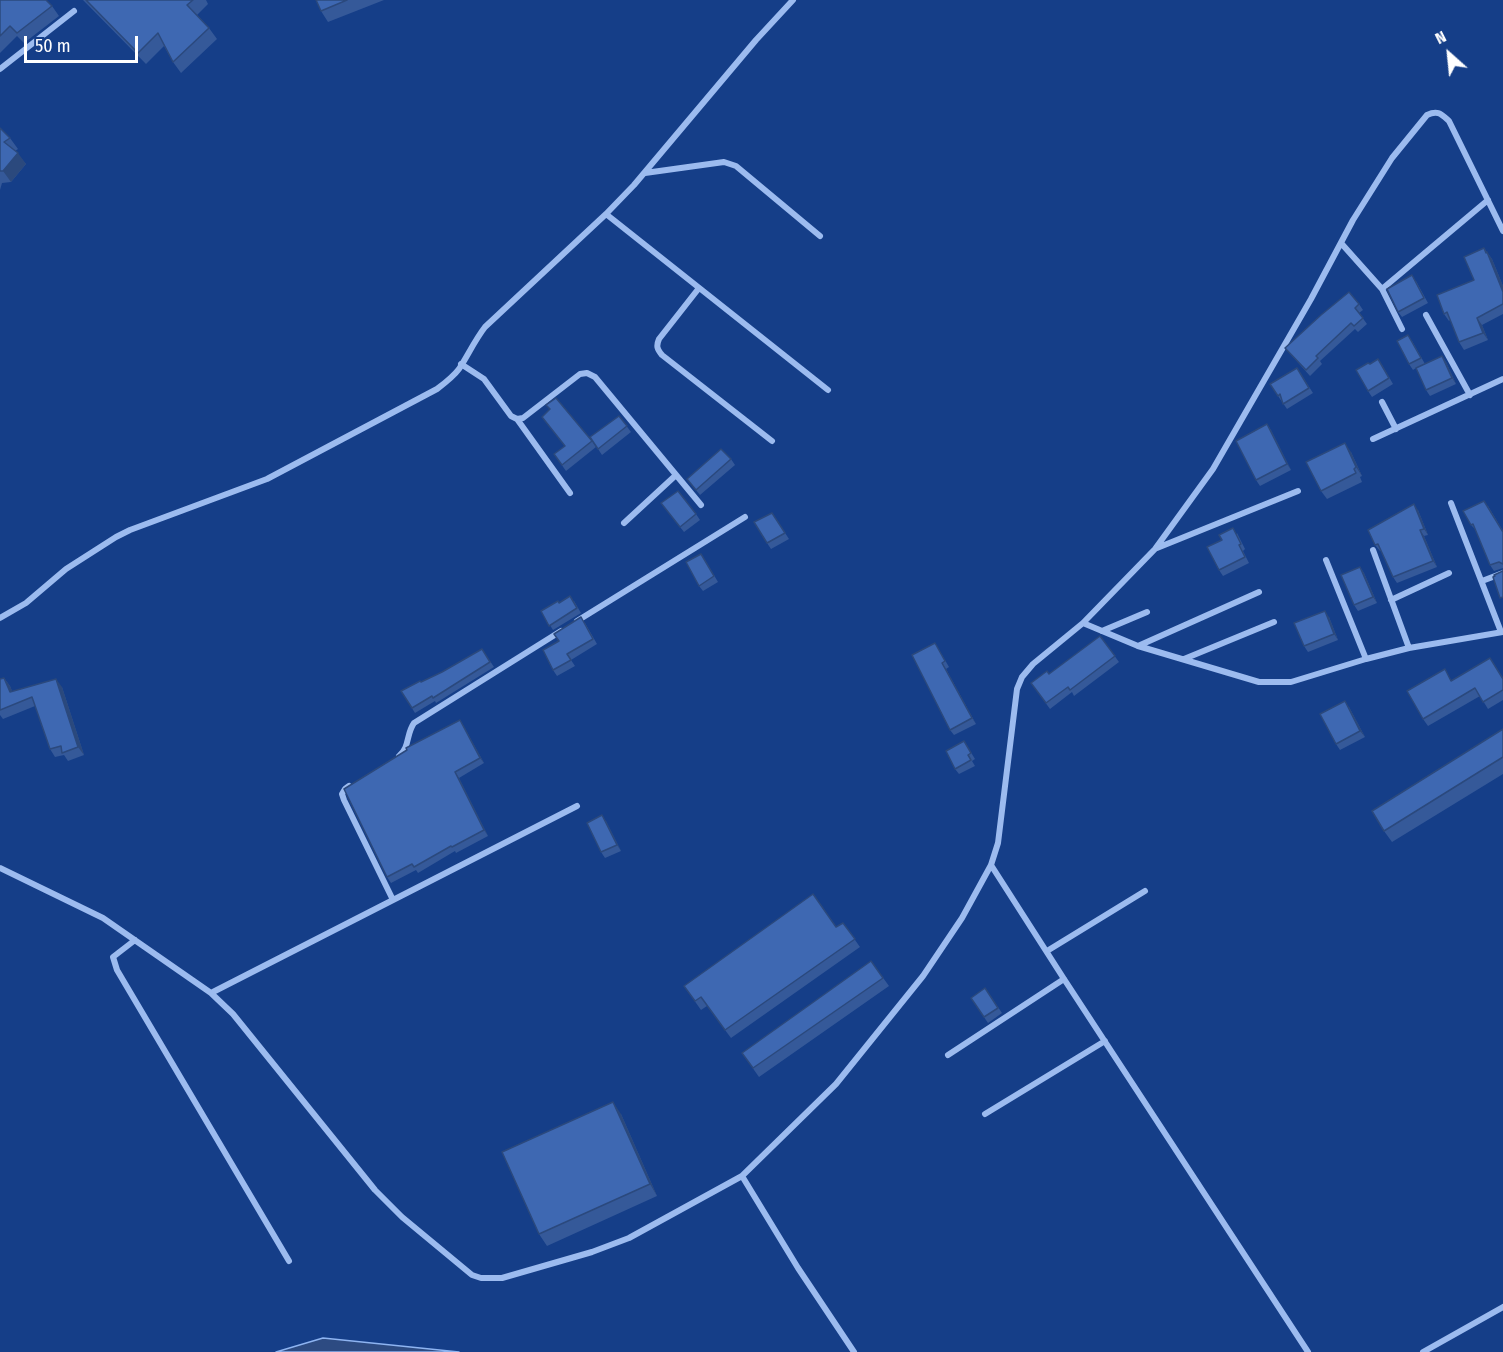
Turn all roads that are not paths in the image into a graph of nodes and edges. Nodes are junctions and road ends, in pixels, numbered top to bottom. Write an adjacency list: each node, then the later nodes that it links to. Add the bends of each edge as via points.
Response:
1 (793, 0): 4 (street)
2 (74, 11): 3 (street)
3 (0, 69)
4 (644, 173): 6 (street); 8 (street, via 724,162 736,166)
5 (1488, 200): 7 (street); 9 (street, via 1449,121 1433,112 1392,158); 11 (street)
6 (606, 214): 10 (street); 14 (street, via 485,327)
7 (1503, 231)
8 (820, 236)
9 (1341, 243): 11 (street); 30 (street, via 1213,469)
10 (699, 288): 16 (street); 22 (street, via 659,339 658,351)
11 (1382, 289): 13 (street)
12 (1426, 315): 17 (street)
13 (1402, 329)
14 (461, 364): 19 (street, via 479,375); 39 (street, via 437,389 267,479 116,537)
15 (1503, 379): 17 (street)
16 (828, 390)
17 (1470, 394): 20 (street)
18 (1382, 402): 20 (street)
19 (517, 419): 23 (street, via 580,374 587,373 595,377); 25 (street)
20 (1396, 429): 21 (street)
21 (1373, 439)
22 (772, 441)
23 (676, 475): 27 (street); 29 (street)
24 (1298, 490): 30 (street)
25 (570, 493)
26 (1451, 502): 35 (street)
27 (701, 505)
28 (745, 517): 41 (street)
29 (624, 523)
30 (1155, 549): 42 (street)
31 (1373, 550): 37 (street)
32 (1326, 560): 49 (street)
33 (1449, 573): 37 (street)
34 (1503, 573): 35 (street)
35 (1482, 581): 45 (street)
36 (1259, 592): 46 (street)
37 (1391, 600): 47 (street)
38 (1147, 612): 44 (street)
39 (0, 618)
40 (1274, 622): 48 (street)
41 (573, 623)
42 (1083, 623): 44 (street); 53 (street, via 1033,664 1017,689 998,843)
43 (563, 630): 50 (street, via 414,723 406,750)
44 (1102, 631): 46 (street)
45 (1502, 632): 47 (street)
46 (1138, 646): 48 (street)
47 (1409, 648): 49 (street)
48 (1184, 659): 49 (street, via 1259,682 1291,682)
49 (1366, 659)
50 (391, 761)
51 (354, 783): 56 (street, via 342,794 344,800)
52 (577, 806): 56 (street)
53 (991, 865): 58 (street); 64 (street, via 962,918 915,985 836,1084)
54 (0, 868): 57 (street, via 103,918)
55 (1144, 891): 58 (street)
56 (393, 900): 60 (street)
57 (135, 940): 60 (street); 65 (street, via 113,957 117,970)
58 (1047, 951): 59 (street)
59 (1064, 979): 61 (street); 62 (street)
60 (211, 993): 64 (street, via 233,1014 375,1190 472,1275 502,1278 591,1252 629,1238)
61 (1105, 1041): 63 (street); 68 (street)
62 (948, 1055)
63 (985, 1114)
64 (742, 1176): 67 (street)
65 (289, 1261)
66 (1503, 1307): 69 (street)
67 (854, 1352)
68 (1308, 1352)
69 (1423, 1352)

